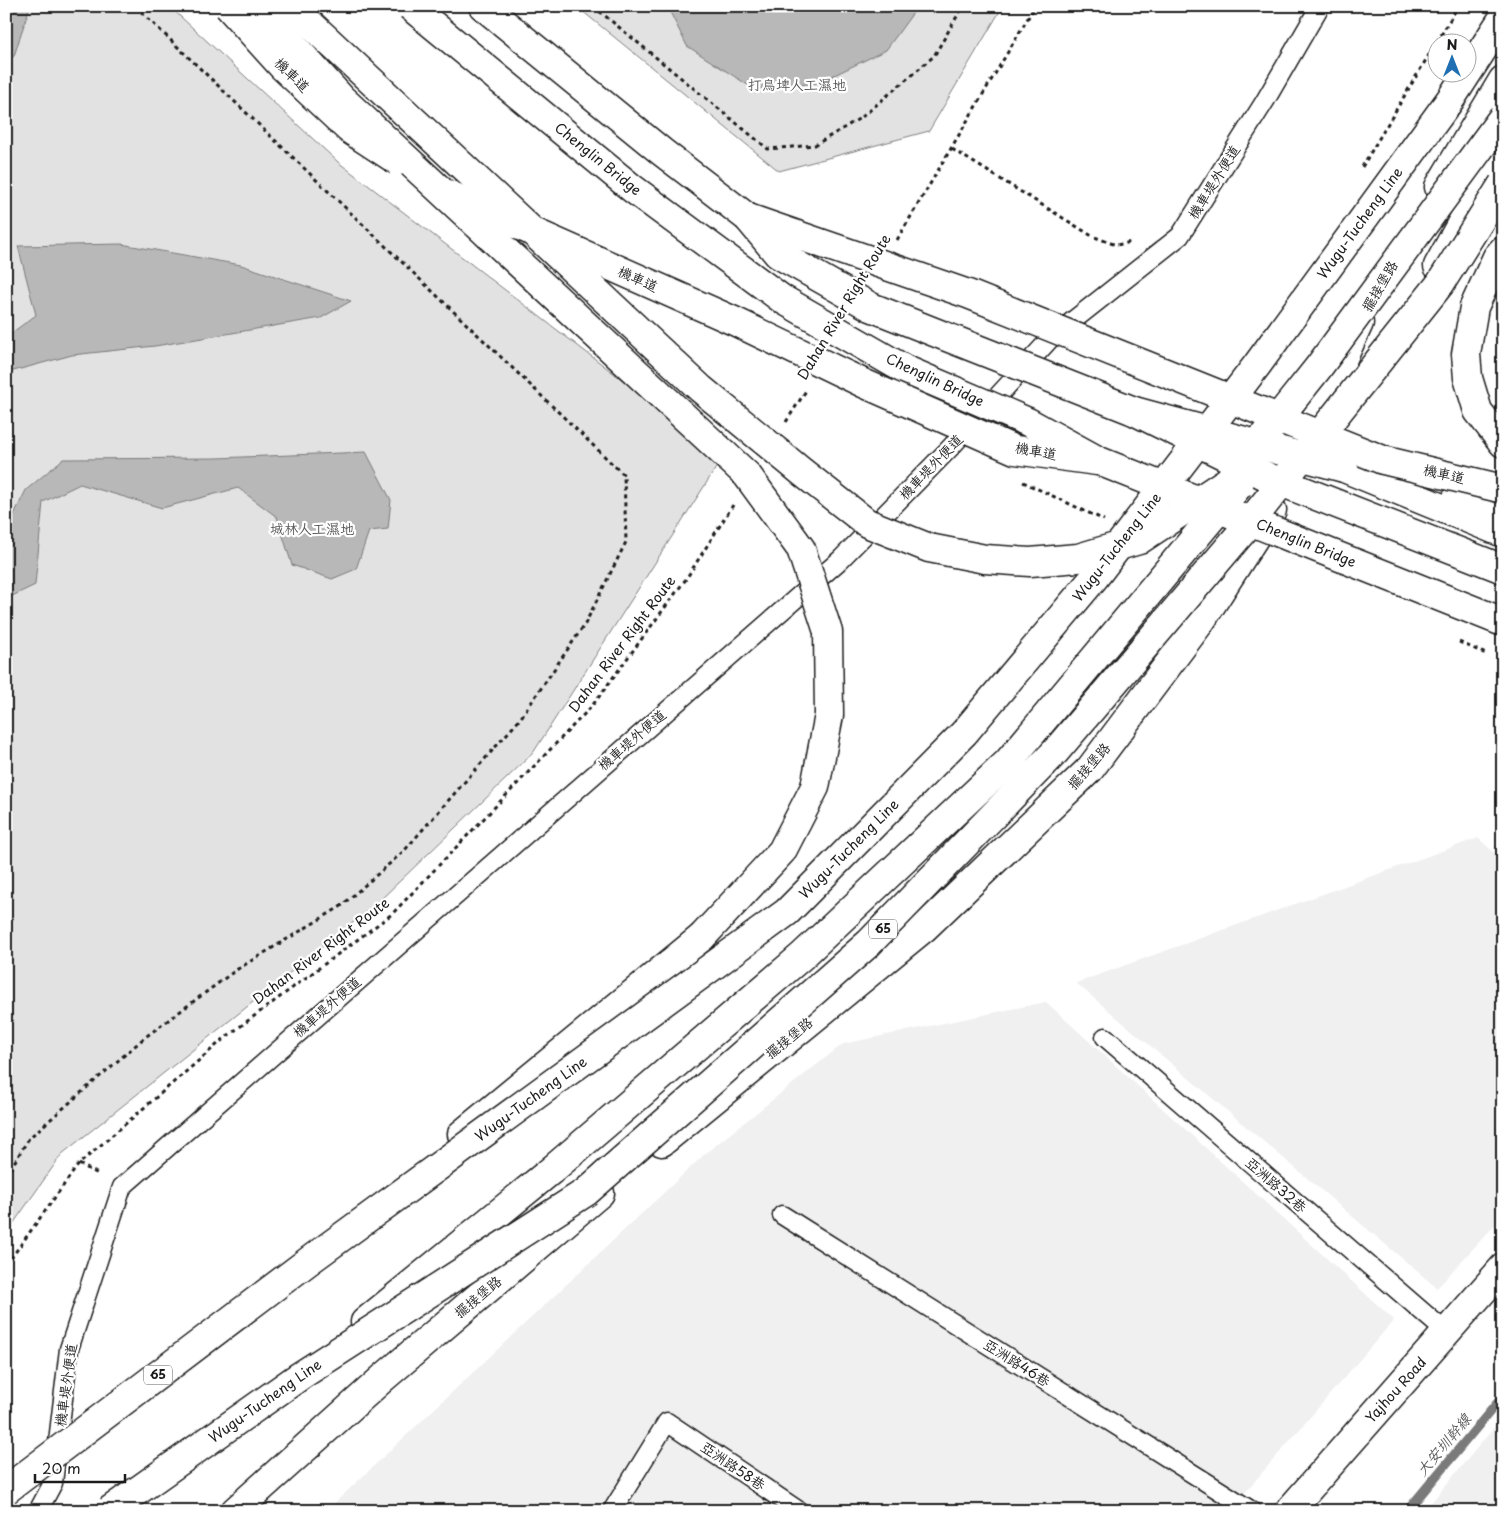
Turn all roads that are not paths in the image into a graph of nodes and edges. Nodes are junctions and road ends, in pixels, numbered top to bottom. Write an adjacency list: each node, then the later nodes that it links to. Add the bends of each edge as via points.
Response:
1 (228, 6): 16 (main road, 機車道, bridge, via 282,66 349,129 454,198 734,321 1015,450)
2 (257, 6): 26 (main road, bridge, via 341,98 747,475 801,549 828,632 829,715 815,786 782,851 702,936)
3 (291, 6): 9 (main road, bridge, via 701,389 802,472 867,523 929,548 985,559 1030,562 1078,558 1139,540 1228,481 1318,368)
4 (410, 6): 16 (main road, Chenglin Bridge, bridge, via 633,189 782,299 904,368 1028,422)
5 (483, 6): 12 (main road)
6 (1320, 6): 31 (lane, 機車堤外便道, via 1180,236 1050,338 950,448 840,560 122,1187 68,1349 53,1483)
7 (1503, 18): 26 (main road, Wugu-Tucheng Line / 65, bridge, via 1450,100 1251,372 1094,578 964,733 787,912)
8 (1503, 80): 19 (main road, 擺接堡路, via 1364,312)
9 (1503, 117)
10 (1503, 148): 19 (main road, 擺接堡路, via 1400,335); 29 (main road, bridge, via 1475,173 1330,375 1008,762 802,956 553,1169)
11 (1503, 184): 29 (main road, Wugu-Tucheng Line / 65, bridge, via 1440,284 1242,532 1055,752 869,943 586,1192)
12 (748, 218): 14 (main road, bridge, via 778,254 871,307); 18 (main road, 機車道, bridge, via 968,294 1384,460)
13 (1503, 250): 15 (main road, via 1474,307 1466,354 1468,378 1478,411)
14 (1134, 411): 17 (main road, bridge); 22 (main road, bridge, via 1268,477)
15 (1503, 443)
16 (1099, 461): 23 (main road, Chenglin Bridge, bridge)
17 (1344, 468): 20 (main road); 21 (main road)
18 (1503, 489)
19 (1276, 504): 33 (main road, 擺接堡路, via 1200,621 1090,769 924,928 629,1169 383,1378)
20 (1503, 510)
21 (1503, 533)
22 (1503, 569)
23 (1503, 622)
24 (1105, 1037): 28 (lane, 亞洲路32巷)
25 (782, 1215): 36 (lane, 亞洲路46巷)
26 (310, 1260): 30 (main road, Wugu-Tucheng Line / 65, bridge)
27 (1503, 1268): 28 (main road, Yajhou Road)
28 (1447, 1333): 37 (main road, Yajhou Road)
29 (300, 1376): 32 (main road, Wugu-Tucheng Line / 65, bridge)
30 (6, 1490)
31 (38, 1511)
32 (109, 1511)
33 (236, 1511)
34 (612, 1511): 35 (lane, 亞洲路58巷, via 667,1422)
35 (799, 1511)
36 (1252, 1511)
37 (1289, 1511)

